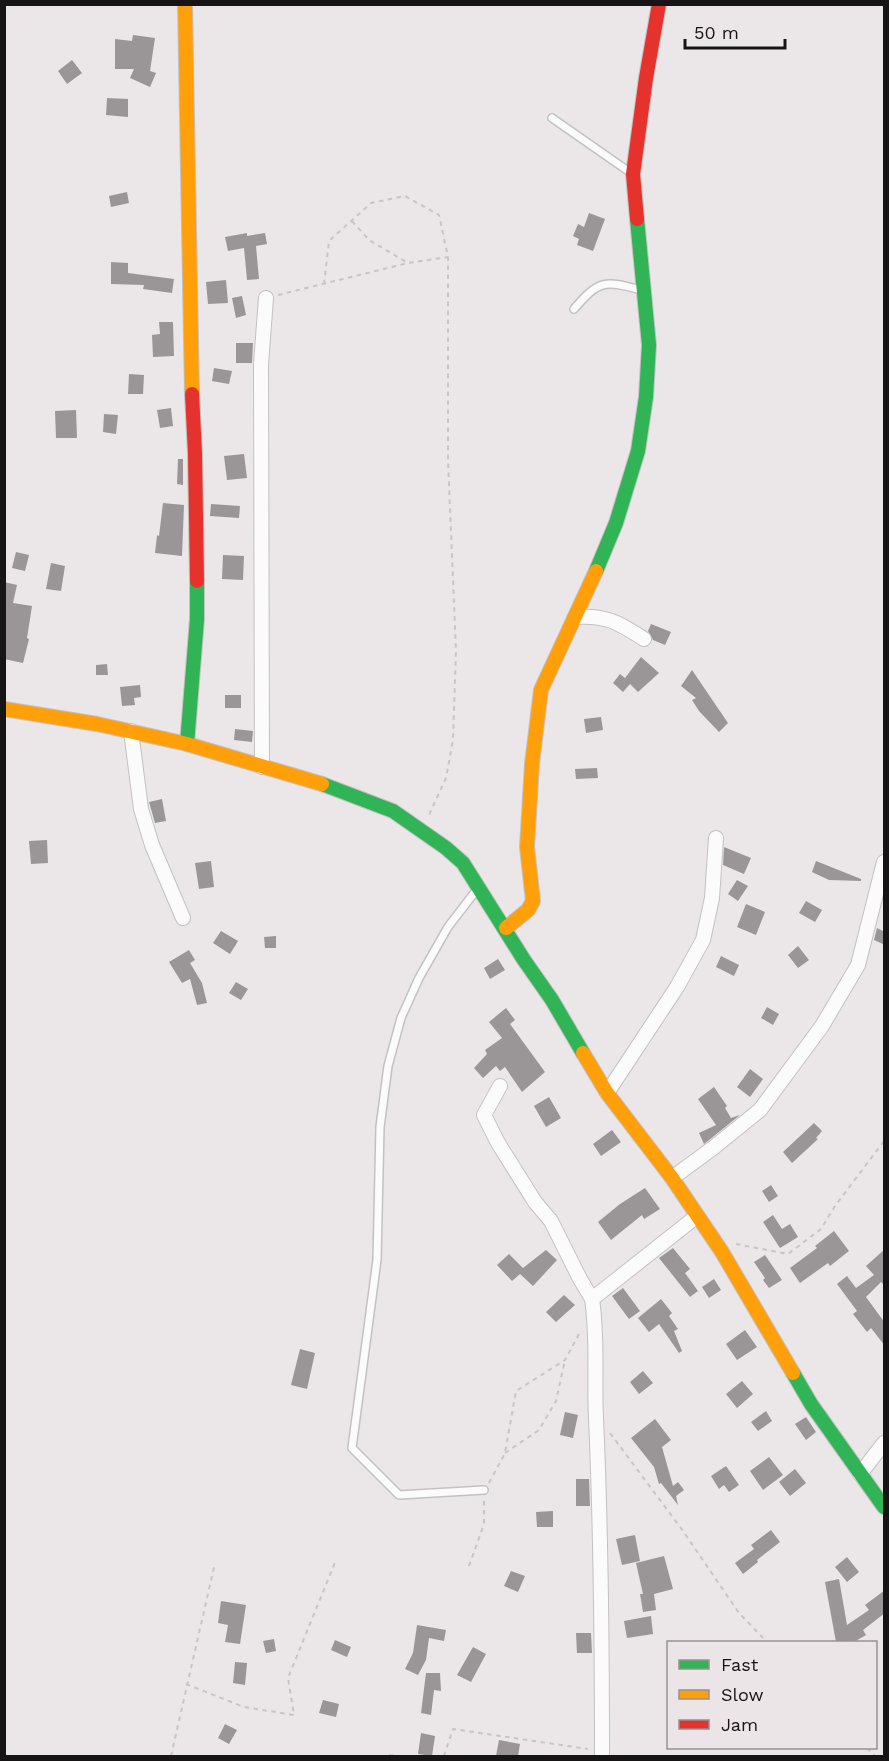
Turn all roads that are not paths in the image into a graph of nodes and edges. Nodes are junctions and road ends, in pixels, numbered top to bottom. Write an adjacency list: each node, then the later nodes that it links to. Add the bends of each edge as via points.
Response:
1 (185, 4): 12 (street, via 189,367 195,454 197,619)
2 (659, 4): 4 (street)
3 (552, 118): 4 (lane)
4 (633, 174): 5 (street)
5 (644, 291): 7 (lane, via 620,284 601,285 590,290); 8 (street, via 649,345 638,451 616,523)
6 (266, 298): 13 (street, via 261,364)
7 (574, 309)
8 (576, 617): 9 (street, via 616,621); 18 (street, via 541,690 527,847 533,901)
9 (644, 639)
10 (4, 709): 11 (street)
11 (131, 731): 12 (street); 17 (street, via 141,809)
12 (187, 744): 13 (street)
13 (262, 766): 16 (street, via 393,812 463,863)
14 (716, 838): 20 (street, via 712,898 703,940)
15 (885, 862): 21 (street, via 858,965 822,1026 760,1110)
16 (479, 886): 18 (street); 26 (lane, via 448,927 419,978 401,1018 388,1066 380,1127 377,1260 352,1448 399,1495)
17 (183, 918)
18 (506, 928): 20 (street)
19 (500, 1086): 23 (street, via 484,1115 535,1202 551,1221)
20 (608, 1093): 21 (street)
21 (672, 1178): 22 (street)
22 (697, 1216): 23 (street); 25 (street, via 811,1404)
23 (592, 1299): 28 (street, via 600,1506)
24 (885, 1443): 25 (street)
25 (860, 1474): 27 (street)
26 (484, 1491)
27 (885, 1507)
28 (602, 1751)

